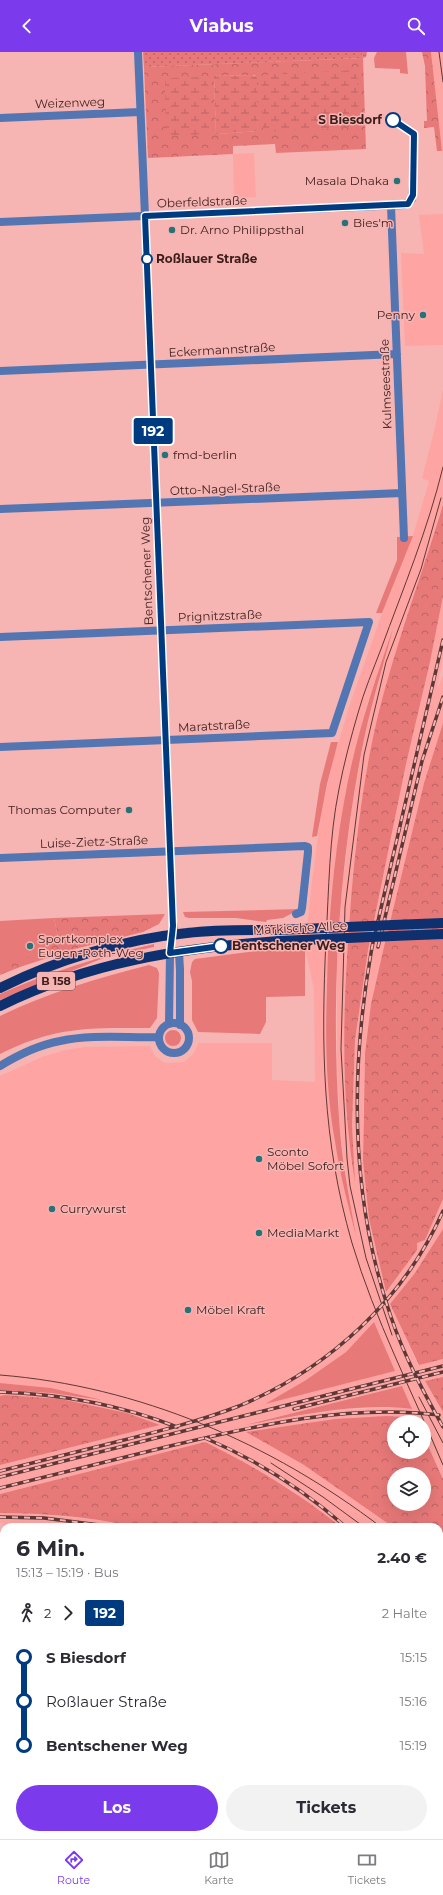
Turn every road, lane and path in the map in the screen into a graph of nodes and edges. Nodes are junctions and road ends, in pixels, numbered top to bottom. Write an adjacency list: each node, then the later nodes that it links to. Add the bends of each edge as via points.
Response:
1 (138, 52): 2 (street)
2 (140, 112): 3 (street, Weizenweg); 6 (street)
3 (0, 118)
4 (413, 185): 5 (street, Oberfeldstraße, via 412,199 404,205)
5 (391, 206): 6 (street, Oberfeldstraße); 8 (street, Kulmseestraße)
6 (145, 216): 7 (street, Oberfeldstraße); 9 (street, Bentschener Weg)
7 (0, 222)
8 (397, 354): 9 (street, Eckermannstraße); 11 (street, Kulmseestraße)
9 (151, 365): 10 (street, Eckermannstraße); 12 (street, Bentschener Weg)
10 (0, 371)
11 (402, 494): 12 (street, Otto-Nagel-Straße); 14 (street, Kulmseestraße)
12 (156, 503): 13 (street, Otto-Nagel-Straße); 15 (street, Bentschener Weg)
13 (0, 509)
14 (404, 538)
15 (161, 631): 16 (street, Prignitzstraße); 17 (street, Prignitzstraße, via 369,622); 18 (street, Bentschener Weg)
16 (0, 637)
17 (332, 733): 18 (street, Maratstraße)
18 (166, 740): 19 (street, Maratstraße); 20 (street, Bentschener Weg)
19 (0, 747)
20 (170, 851): 21 (street, Luise-Zietz-Straße); 22 (street, Luise-Zietz-Straße, via 308,847 302,908 301,912); 24 (street, Bentschener Weg)
21 (0, 858)
22 (296, 914)
23 (443, 923): 24 (main road, Märkische Allee / B 158, bridge)
24 (173, 932): 26 (main road); 27 (main road, Märkische Allee / B 158, via 95,952 24,976)
25 (443, 934): 26 (main road, Märkische Allee / B 158, bridge, via 279,941)
26 (174, 952): 28 (main road, Märkische Allee / B 158, via 88,970 38,988); 29 (street); 30 (street, via 180,970)
27 (0, 988)
28 (0, 1006)
29 (168, 1024): 30 (street); 31 (street, via 160,1032)
30 (180, 1025): 31 (street, via 188,1037 185,1048 180,1052 168,1052 163,1049)
31 (159, 1038): 32 (street, via 81,1038 60,1041 42,1046)
32 (0, 1066)

